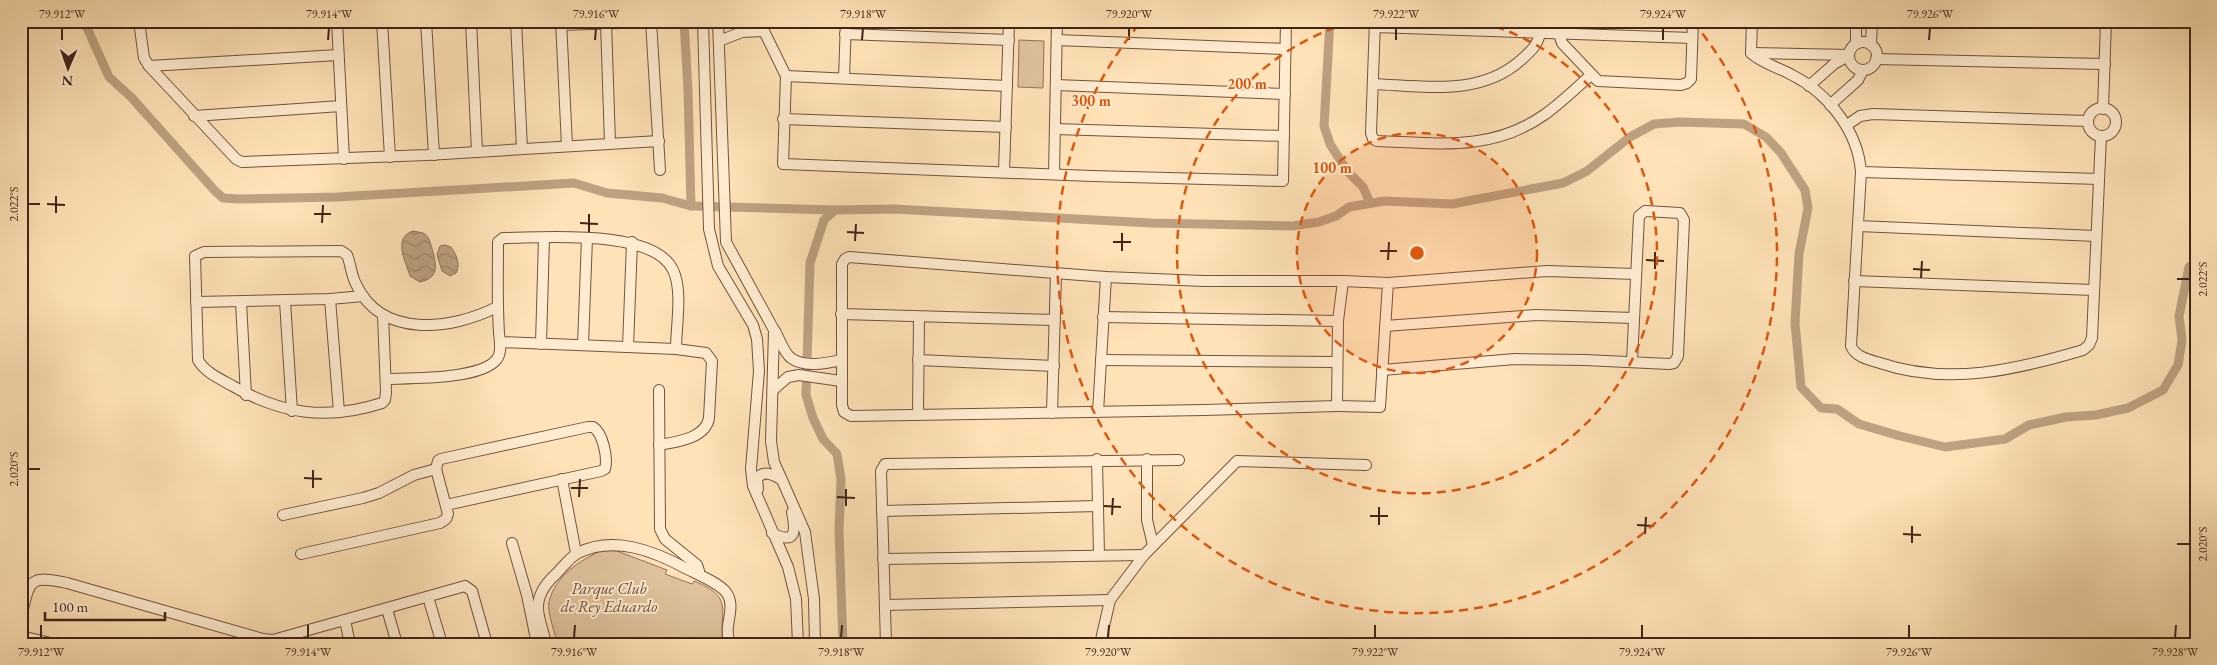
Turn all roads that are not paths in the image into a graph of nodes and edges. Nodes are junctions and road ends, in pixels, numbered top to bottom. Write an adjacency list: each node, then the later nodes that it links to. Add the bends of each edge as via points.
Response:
1 (139, 21): 39 (street, via 144,58)
2 (337, 21): 36 (street)
3 (382, 21): 66 (street)
4 (426, 21): 65 (street)
5 (471, 21): 64 (street)
6 (516, 21): 63 (street)
7 (703, 21): 134 (street, via 710,229 718,266 753,325 757,339 751,469)
8 (718, 21): 30 (street)
9 (846, 21): 26 (street)
10 (1009, 21): 28 (street)
11 (1057, 21): 29 (street)
12 (1286, 21): 33 (street)
13 (1560, 21): 25 (street)
14 (1693, 21): 27 (street)
15 (1752, 21): 34 (street)
16 (1856, 21): 31 (street)
17 (1872, 21): 32 (street)
18 (2106, 21): 38 (street)
19 (652, 22): 21 (street); 60 (street)
20 (561, 23): 21 (street); 62 (street)
21 (606, 23): 61 (street)
22 (1375, 24): 24 (street); 44 (street)
23 (761, 26): 30 (street); 42 (street)
24 (1540, 33): 25 (street); 44 (street, via 1536,44 1514,66 1500,76 1478,83 1456,87)
25 (1560, 33): 27 (street); 41 (street, via 1562,43)
26 (845, 34): 28 (street); 43 (street)
27 (1692, 38): 41 (street, via 1691,79 1684,85 1602,82)
28 (1009, 40): 46 (street)
29 (1057, 40): 33 (street); 45 (street)
30 (719, 42): 99 (street, via 726,242)
31 (1856, 44): 32 (street, via 1866,42); 35 (street)
32 (1871, 45): 37 (street, via 1876,51)
33 (1286, 48): 48 (street)
34 (1751, 53): 35 (street); 47 (street)
35 (1849, 55): 40 (street, via 1854,67); 47 (street)
36 (338, 56): 39 (street); 50 (street)
37 (1876, 59): 38 (street); 40 (street, via 1872,67)
38 (2105, 64): 51 (street)
39 (149, 66): 52 (street)
40 (1863, 70): 49 (street, via 1858,80)
41 (1591, 74): 44 (street, via 1553,108 1522,128 1486,140 1453,144 1375,140 1371,133)
42 (786, 76): 43 (street); 53 (street)
43 (844, 78): 46 (street)
44 (1373, 84)
45 (1056, 85): 48 (street); 57 (street)
46 (1007, 86): 56 (street)
47 (1809, 86): 49 (street)
48 (1285, 94): 58 (street)
49 (1830, 105): 55 (street)
50 (341, 106): 52 (street); 67 (street)
51 (2103, 109): 54 (street, via 2094,111); 59 (street, via 2112,113 2116,123 2112,132)
52 (194, 116): 67 (street, via 242,162)
53 (783, 119): 56 (street); 69 (street, via 783,164)
54 (2088, 121): 55 (street, via 1873,114 1860,116); 59 (street, via 2093,134)
55 (1847, 125): 70 (street, via 1858,153)
56 (1006, 127): 69 (street)
57 (1055, 129): 58 (street); 71 (street)
58 (1284, 136): 71 (street, via 1283,181)
59 (2101, 136): 72 (street)
60 (659, 141): 61 (street); 68 (street)
61 (610, 143): 62 (street)
62 (567, 146): 63 (street)
63 (522, 149): 64 (street)
64 (476, 152): 65 (street)
65 (434, 155): 66 (street)
66 (390, 157): 67 (street)
67 (344, 159)
68 (660, 170)
69 (1004, 172): 71 (street)
70 (1861, 172): 72 (street); 73 (street)
71 (1054, 174)
72 (2099, 179): 74 (street)
73 (1858, 226): 74 (street); 81 (street)
74 (2096, 236): 84 (street)
75 (544, 238): 76 (street); 90 (street, via 499,239); 101 (street)
76 (586, 238): 77 (street); 102 (street)
77 (632, 242): 103 (street); 104 (street, via 659,254 672,269 678,287)
78 (1056, 273): 80 (street); 91 (street, via 850,257 842,264); 96 (street)
79 (1636, 274): 83 (street, via 1547,271); 95 (street); 109 (street, via 1640,214 1646,211 1682,214 1678,359 1670,364)
80 (1106, 276): 82 (street, via 1203,281); 94 (street)
81 (1854, 281): 84 (street); 84 (street, via 1851,344 1854,352 1903,370 1950,376 2019,368 2086,348 2092,338)
82 (1343, 282): 83 (street); 97 (street)
83 (1388, 283): 98 (street)
84 (2094, 290)
85 (362, 296): 86 (street); 88 (street, via 347,255 341,251 204,252 195,259); 92 (street)
86 (330, 299): 87 (street); 119 (street)
87 (285, 301): 89 (street); 118 (street)
88 (196, 302): 89 (street); 116 (street, via 198,360 212,375)
89 (241, 302): 116 (street)
90 (497, 307): 92 (street, via 463,320 420,326); 100 (street)
91 (841, 314): 93 (street); 105 (street)
92 (382, 315): 112 (street)
93 (919, 317): 96 (street); 106 (street)
94 (1103, 317): 97 (street); 107 (street)
95 (1634, 318): 98 (street, via 1536,314); 109 (street)
96 (1055, 320): 110 (street)
97 (1338, 321): 108 (street)
98 (1385, 326): 111 (street)
99 (774, 330): 105 (street, via 790,358 820,364); 115 (street)
100 (500, 342): 101 (street); 112 (street, via 496,360 486,367 448,377)
101 (540, 344): 102 (street)
102 (584, 345): 103 (street)
103 (628, 347): 104 (street)
104 (676, 349): 123 (street, via 703,352 711,358 709,418 702,432)
105 (842, 360): 113 (street)
106 (918, 360): 110 (street); 122 (street)
107 (1101, 360): 108 (street); 120 (street)
108 (1338, 362): 117 (street)
109 (1632, 362): 111 (street, via 1515,359)
110 (1054, 366): 121 (street)
111 (1382, 370): 117 (street, via 1380,407)
112 (386, 379): 119 (street, via 382,403)
113 (841, 381): 115 (street, via 800,375 788,377); 122 (street, via 842,405 844,412 851,416)
114 (659, 390): 123 (street)
115 (772, 390): 130 (street, via 771,441 774,462)
116 (246, 394): 118 (street)
117 (1337, 406): 120 (street)
118 (292, 411): 119 (street)
119 (339, 412)
120 (1098, 412): 121 (street)
121 (1052, 413): 122 (street)
122 (918, 415)
123 (659, 445): 145 (street, via 660,529 665,539 697,565)
124 (1097, 459): 125 (street); 133 (street); 135 (street, via 889,462 881,471)
125 (1147, 460): 126 (street); 139 (street, via 1147,520)
126 (1179, 460)
127 (1366, 465): 139 (street, via 1237,461)
128 (436, 469): 129 (street, via 441,459 588,427 597,429 605,468); 132 (street); 136 (street, via 414,475 379,493)
129 (562, 479): 132 (street); 141 (street)
130 (782, 480): 131 (street); 134 (street, via 768,473 758,476)
131 (788, 494): 137 (street, via 795,526 793,535 784,538); 162 (street, via 805,532 814,599)
132 (446, 505): 140 (street, via 448,514 440,523)
133 (1098, 506): 135 (street); 142 (street)
134 (762, 511): 137 (street)
135 (882, 511): 144 (street)
136 (283, 515)
137 (772, 533): 161 (street, via 788,567 796,599)
138 (512, 543): 158 (street)
139 (1153, 545): 143 (street)
140 (301, 554)
141 (576, 554): 145 (street, via 599,545 627,546 662,556); 159 (street, via 546,584 540,597 538,610)
142 (1099, 555): 143 (street); 144 (street)
143 (1144, 555): 147 (street)
144 (884, 559): 148 (street)
145 (698, 574): 160 (street, via 726,592 730,600 727,631)
146 (428, 597): 149 (street); 156 (street); 157 (street, via 465,586 470,588)
147 (1110, 600): 148 (street); 164 (street)
148 (885, 605): 163 (street)
149 (387, 608): 151 (street); 155 (street)
150 (21, 617): 151 (street, via 29,586 44,578 263,639 279,639)
151 (345, 620): 154 (street)
152 (21, 636): 153 (street)
153 (55, 644)
154 (350, 644)
155 (397, 644)
156 (442, 644)
157 (487, 644)
158 (537, 644)
159 (546, 644)
160 (731, 644)
161 (798, 644)
162 (815, 644)
163 (886, 644)
164 (1100, 644)

